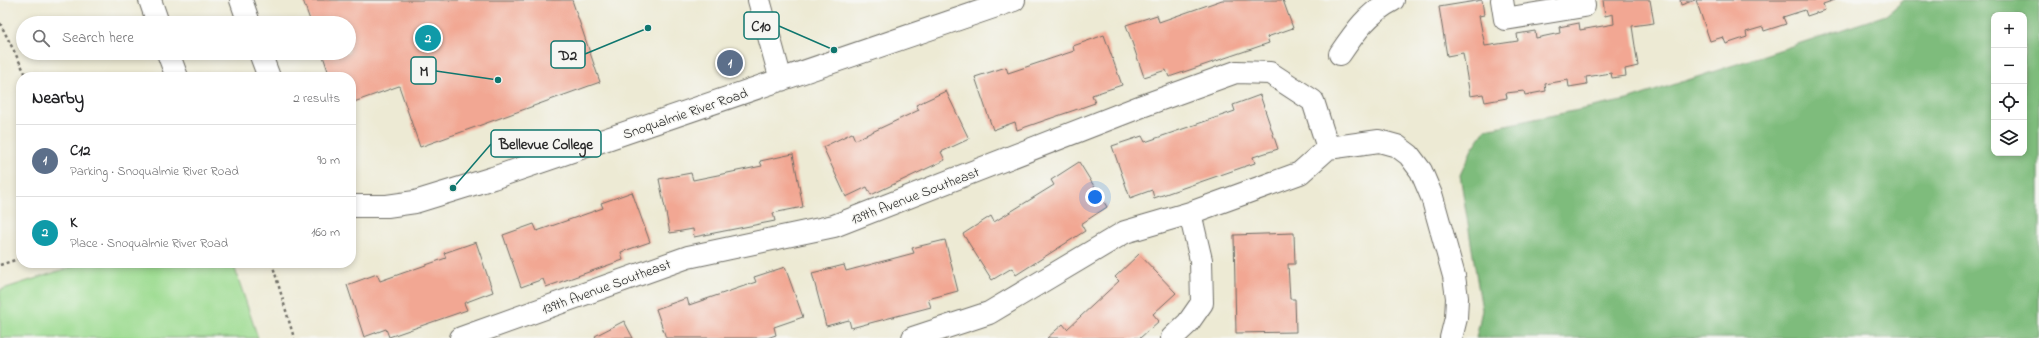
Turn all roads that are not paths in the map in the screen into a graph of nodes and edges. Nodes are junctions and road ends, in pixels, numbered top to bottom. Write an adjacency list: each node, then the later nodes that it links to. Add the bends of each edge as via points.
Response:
1 (150, 0): 8 (street)
2 (241, 0): 9 (street)
3 (759, 0): 15 (street)
4 (1014, 0): 15 (street, Snoqualmie River Road)
5 (1393, 0): 10 (street, via 1363,21)
6 (1502, 0): 7 (street, via 1505,19 1584,6)
7 (1583, 0)
8 (156, 16)
9 (247, 16)
10 (1340, 54)
11 (171, 60): 13 (street)
12 (263, 60): 14 (street)
13 (175, 72)
14 (267, 72)
15 (782, 80): 17 (street, Snoqualmie River Road, via 415,202 387,206)
16 (1328, 148): 18 (street, via 1300,173); 19 (street, 139th Avenue Southeast, via 1313,102 1270,73 1236,72 834,226 688,257); 22 (street, via 1379,142 1397,146 1409,155 1421,171 1432,196 1454,276 1457,298)
17 (356, 206)
18 (1190, 213): 20 (street, via 1125,232 989,313); 21 (street, via 1201,260 1202,302 1188,323)
19 (461, 338)
20 (913, 338)
21 (1172, 338)
22 (1451, 338)

